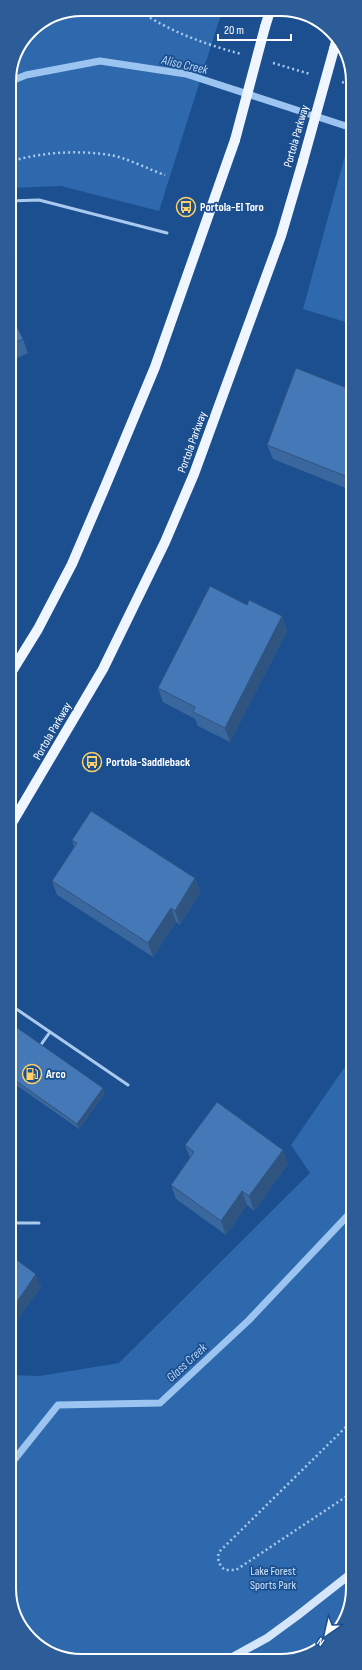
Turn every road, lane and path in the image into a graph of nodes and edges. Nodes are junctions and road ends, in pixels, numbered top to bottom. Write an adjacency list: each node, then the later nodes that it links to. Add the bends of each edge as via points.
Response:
1 (269, 16): 7 (main road, bridge, via 235,140 155,367 72,564 38,630)
2 (335, 45): 8 (main road, Portola Parkway, bridge, via 275,251 194,474 165,542 103,668)
3 (16, 160): 4 (path, via 62,152 111,155)
4 (165, 175)
5 (16, 201): 6 (lane, via 39,200)
6 (167, 233)
7 (16, 665)
8 (16, 816)
9 (16, 1009): 10 (lane)
10 (50, 1032): 11 (lane); 14 (lane)
11 (37, 1051)
12 (18, 1077): 13 (lane)
13 (16, 1080)
14 (128, 1084)
15 (16, 1223): 16 (lane)
16 (39, 1223)
17 (346, 1427): 18 (path, via 219,1552 219,1564 225,1570 236,1570)
18 (346, 1497)
19 (346, 1578): 20 (street, via 267,1638)
20 (238, 1654)

